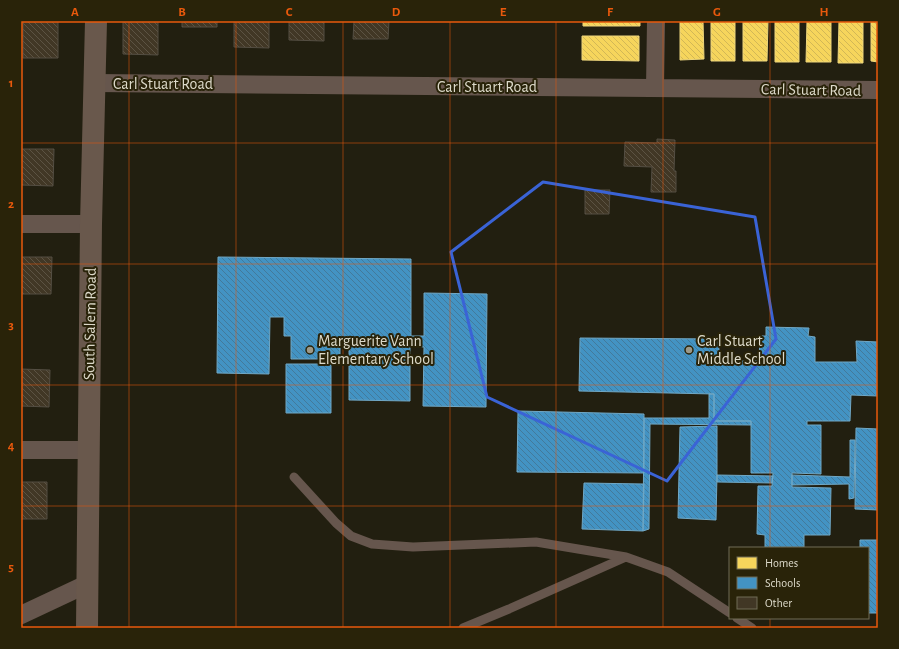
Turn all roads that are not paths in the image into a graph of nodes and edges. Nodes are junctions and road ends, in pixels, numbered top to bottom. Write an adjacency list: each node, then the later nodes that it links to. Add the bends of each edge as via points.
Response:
1 (96, 21): 3 (main road, South Salem Road)
2 (656, 21): 4 (street)
3 (95, 83): 4 (street, Carl Stuart Road); 7 (main road, South Salem Road)
4 (655, 88): 5 (street, Carl Stuart Road)
5 (878, 90)
6 (21, 224): 7 (street)
7 (91, 224): 9 (main road, South Salem Road)
8 (21, 450): 9 (street)
9 (88, 450): 12 (main road, South Salem Road)
10 (294, 477): 11 (lane, via 351,536 372,544 413,547 536,542)
11 (626, 556): 13 (lane, via 668,572); 17 (lane)
12 (87, 584): 14 (street); 16 (main road, South Salem Road)
13 (729, 612)
14 (21, 615)
15 (738, 619): 18 (lane)
16 (86, 628)
17 (464, 628)
18 (752, 628)

